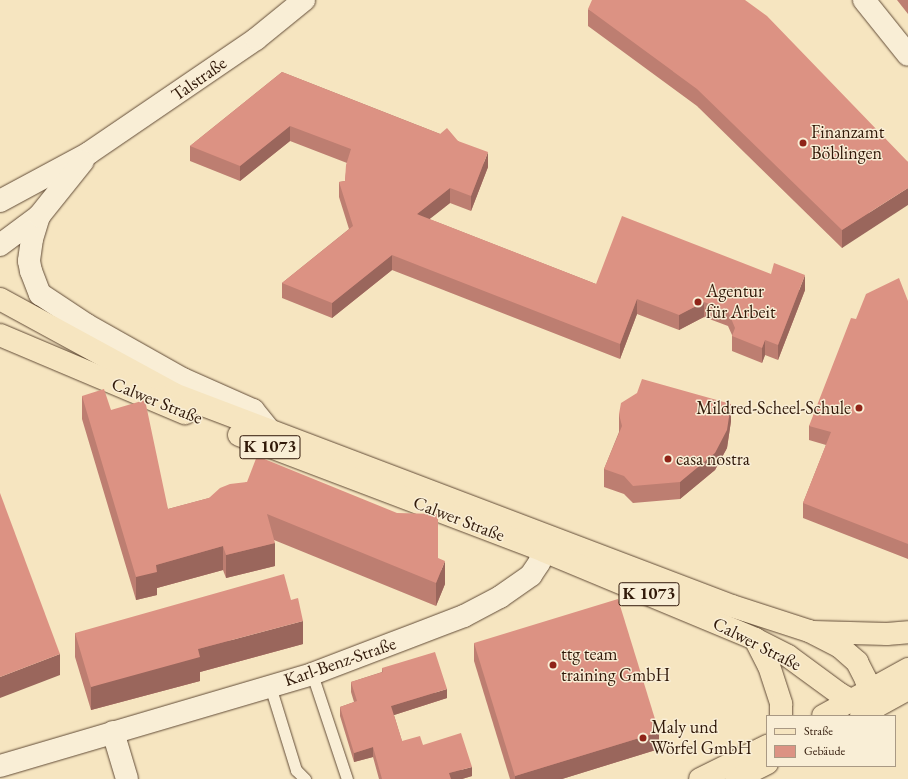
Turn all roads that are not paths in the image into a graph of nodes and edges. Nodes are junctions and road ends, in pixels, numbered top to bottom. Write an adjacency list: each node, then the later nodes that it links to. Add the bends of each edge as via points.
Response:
1 (304, 0): 4 (street, Talstraße, via 256,39)
2 (864, 0): 3 (street)
3 (908, 56)
4 (89, 154): 5 (street, Talstraße); 6 (street, Talstraße)
5 (0, 201)
6 (39, 216): 7 (street, Talstraße); 8 (street, Talstraße, via 32,239 29,261)
7 (0, 244)
8 (31, 271): 11 (street, Calwer Straße, via 40,294 87,325 183,379 253,410)
9 (0, 299): 11 (main road, Calwer Straße / K 1073, via 174,394)
10 (0, 335): 12 (main road, Calwer Straße / K 1073, via 218,427)
11 (269, 430): 13 (main road, Calwer Straße / K 1073)
12 (544, 551): 15 (main road, Calwer Straße / K 1073); 17 (street, Karl-Benz-Straße, via 531,575 500,597 464,616)
13 (809, 632): 14 (main road, K 1073); 20 (main road, Calwer Straße / K 1073, via 840,648 857,662 866,680)
14 (908, 632)
15 (754, 639): 20 (main road, Calwer Straße / K 1073, via 788,656); 21 (main road, via 769,666 781,704)
16 (908, 669): 20 (main road)
17 (312, 674): 18 (street, Karl-Benz-Straße); 29 (lane)
18 (270, 686): 23 (street, Karl-Benz-Straße); 28 (lane, via 296,770)
19 (908, 689): 20 (main road)
20 (863, 704): 22 (main road)
21 (781, 715)
22 (826, 715)
23 (112, 732): 26 (street, Karl-Benz-Straße); 27 (street)
24 (766, 746): 30 (main road)
25 (766, 764): 31 (main road)
26 (0, 766)
27 (127, 779)
28 (305, 779)
29 (347, 779)
30 (700, 779)
31 (736, 779)

